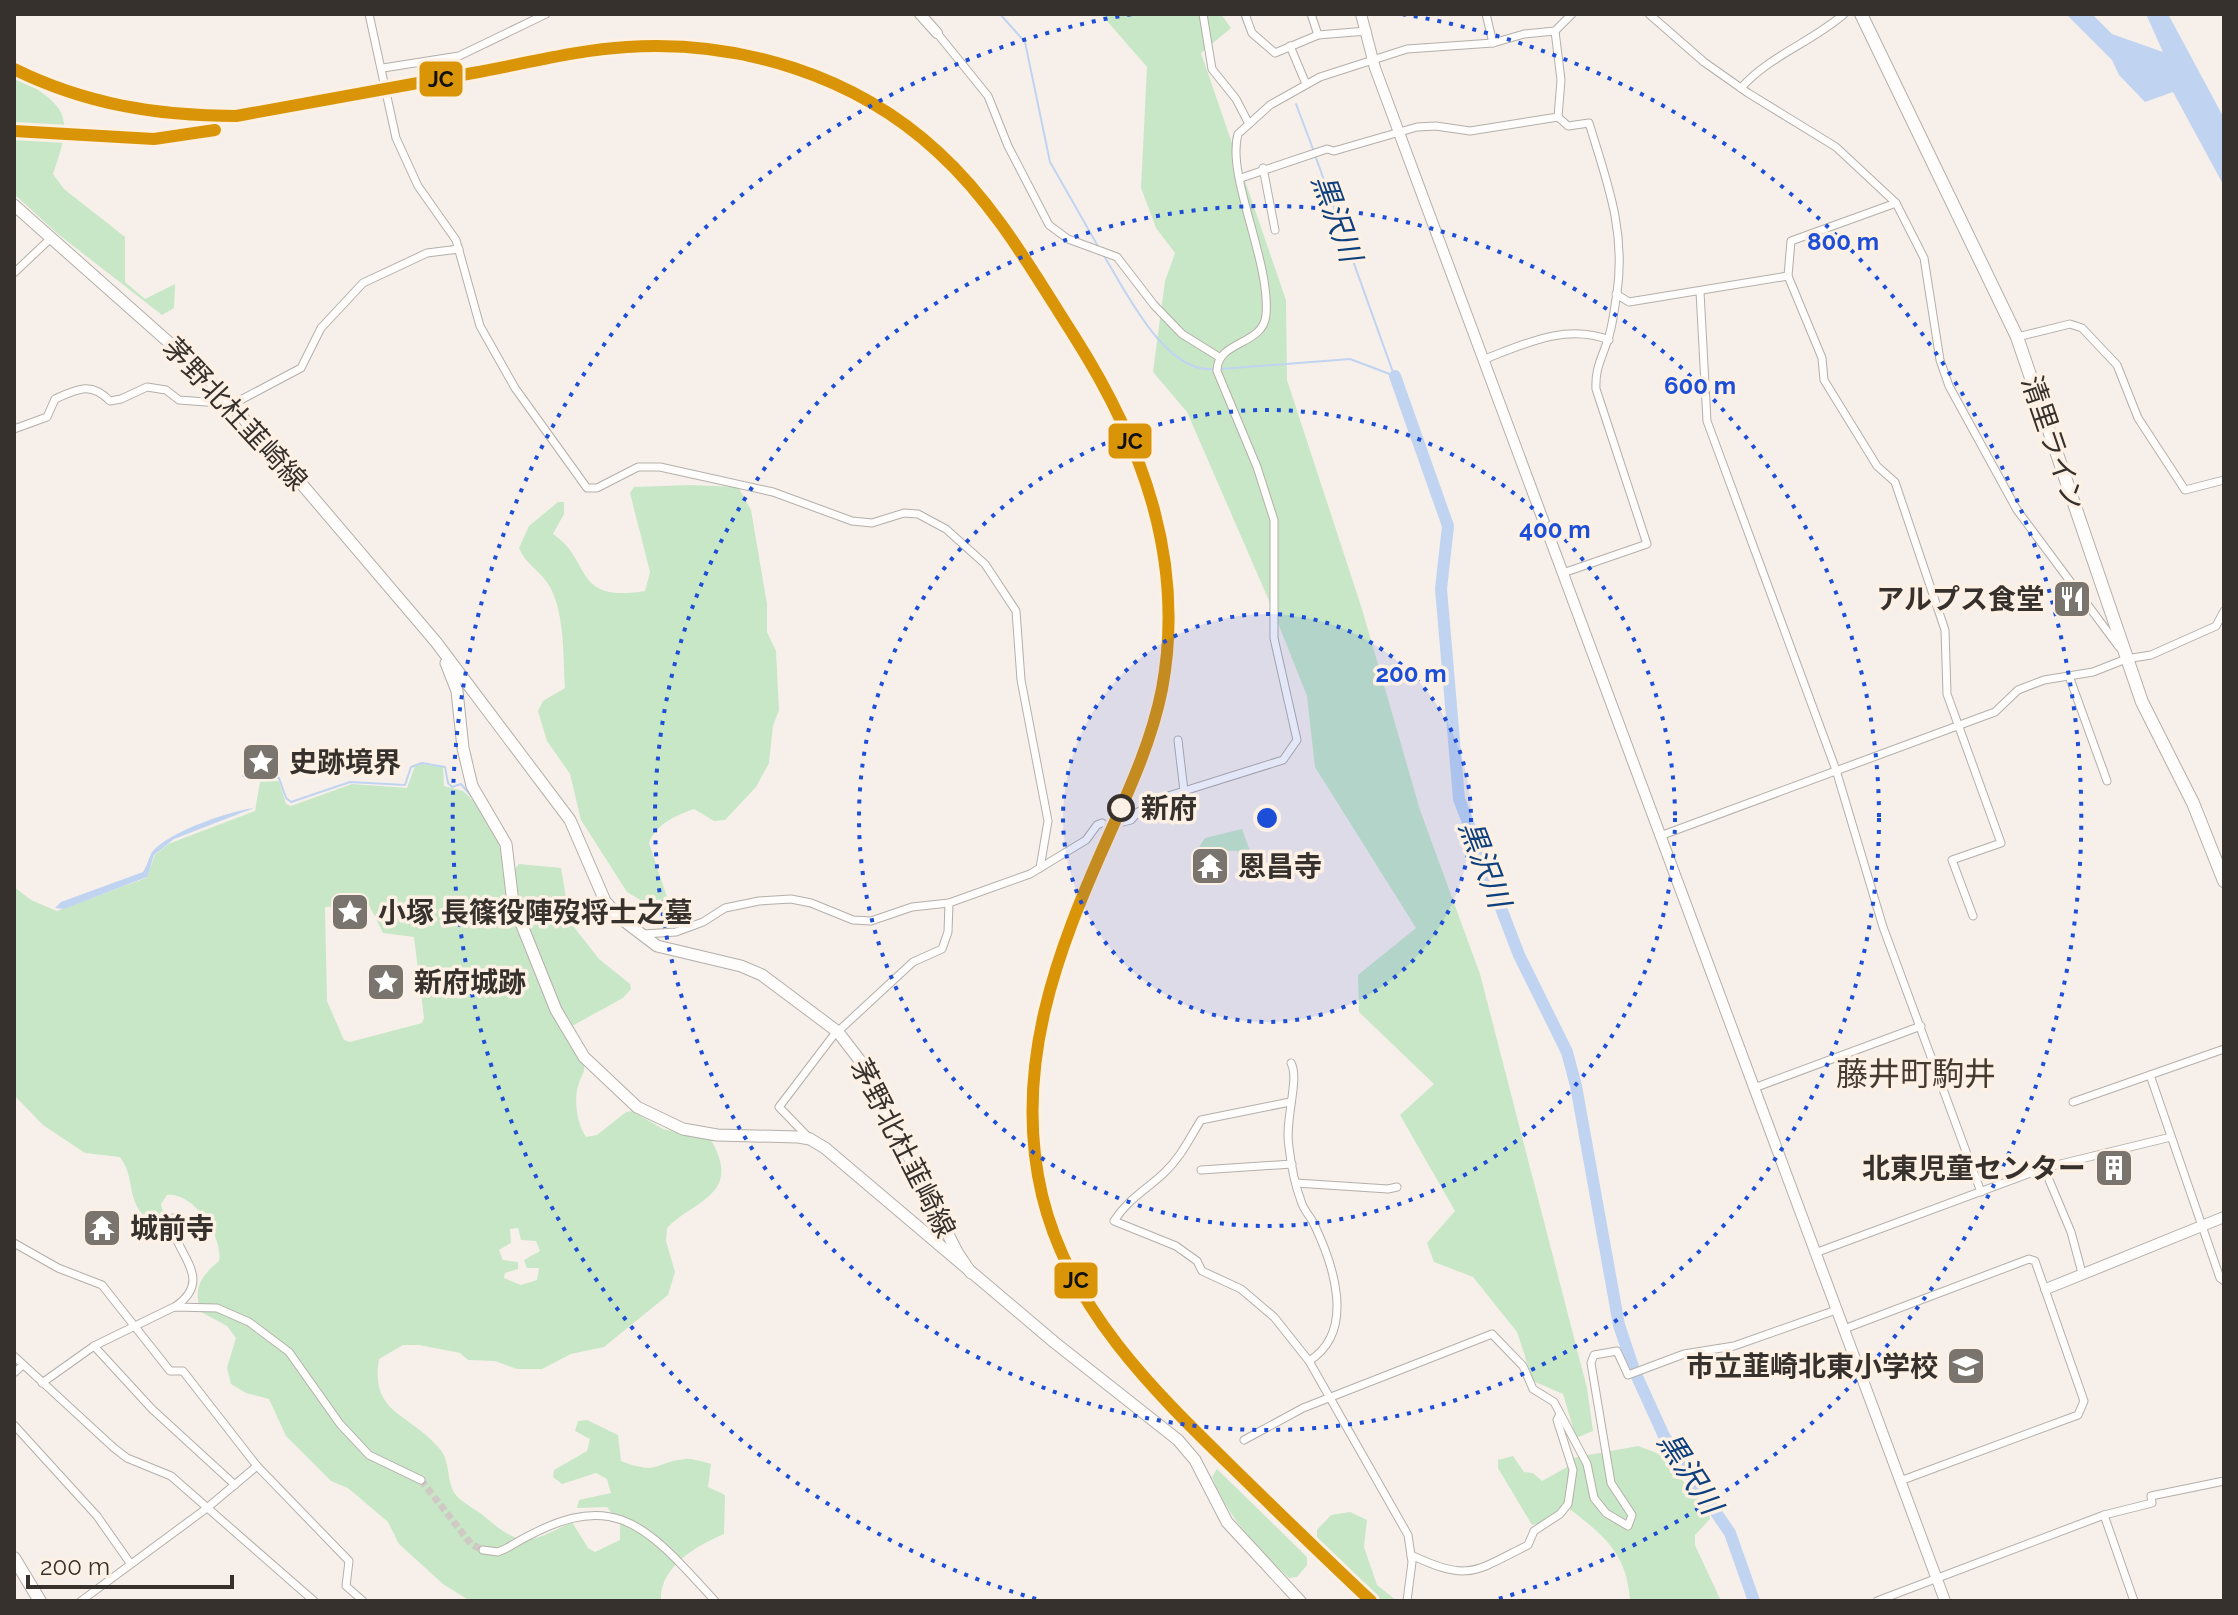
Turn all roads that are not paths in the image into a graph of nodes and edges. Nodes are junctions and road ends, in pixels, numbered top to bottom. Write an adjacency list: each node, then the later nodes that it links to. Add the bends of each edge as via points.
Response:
1 (369, 14): 20 (street)
2 (546, 14): 20 (street, via 459,56)
3 (920, 14): 15 (street)
4 (1203, 14): 24 (street, via 1212,69)
5 (1245, 14): 18 (street, via 1252,33 1275,53)
6 (1311, 14): 16 (street)
7 (1361, 14): 13 (street)
8 (1486, 14): 17 (street)
9 (1572, 14): 14 (street)
10 (1649, 14): 22 (street)
11 (1844, 14): 22 (street, via 1819,35 1761,67)
12 (1861, 14): 37 (highway, 清里ライン)
13 (1367, 31): 16 (street); 19 (street)
14 (1555, 31): 17 (street); 23 (street, via 1561,80)
15 (937, 33): 39 (street, via 988,96 1049,225 1068,239 1124,262 1182,334)
16 (1318, 35): 18 (street)
17 (1493, 43): 19 (street, via 1407,49)
18 (1290, 46): 21 (street)
19 (1373, 59): 21 (street); 25 (street)
20 (384, 71): 32 (street, via 394,127 409,170)
21 (1306, 84): 24 (street)
22 (1741, 88): 28 (street, via 1836,147)
23 (1558, 117): 25 (street, via 1470,131 1429,125); 36 (street, via 1568,126 1589,123 1620,235)
24 (1249, 124): 27 (street, via 1237,140)
25 (1401, 132): 26 (street); 40 (street)
26 (1263, 168): 27 (street); 30 (street)
27 (1241, 178): 39 (street, via 1265,287 1266,320 1259,332)
28 (1896, 203): 34 (street, via 1791,241); 47 (street, via 1924,258 1941,369 1949,386 2017,510)
29 (14, 205): 31 (main road, 茅野北杜韮崎線)
30 (1275, 230)
31 (51, 238): 33 (street); 41 (main road, 茅野北杜韮崎線)
32 (459, 249): 41 (street, via 427,253 363,283 321,328 301,368); 57 (street, via 480,326 515,388 587,488 650,466 773,492 852,521 872,523 918,514 946,529 985,564 1016,611 1021,680 1048,821)
33 (14, 273)
34 (1788, 276): 35 (street); 49 (street, via 1822,358 1824,380 1877,466 1895,482 1945,630 1944,677)
35 (1700, 292): 36 (street, via 1629,302); 51 (street, via 1707,421)
36 (1616, 294): 38 (street)
37 (2017, 337): 43 (street, via 2070,324 2082,328 2117,365 2138,418 2185,490); 47 (highway, 清里ライン)
38 (1609, 340): 40 (street, via 1592,333 1544,336); 44 (street, via 1595,369 1596,389 1647,544)
39 (1219, 357): 53 (street, via 1218,378 1274,520 1274,638 1297,740 1283,760)
40 (1485, 359): 44 (street)
41 (233, 404): 42 (street, via 179,400 166,390 147,387 110,401 99,389 84,387 55,399 47,417); 46 (main road, 茅野北杜韮崎線)
42 (14, 429)
43 (2224, 480)
44 (1563, 573): 56 (street)
45 (2224, 611): 47 (street, via 2216,626 2151,655)
46 (436, 642): 61 (main road, 茅野北杜韮崎線, via 570,820 605,901); 71 (main road, 茅野北杜韮崎線, via 457,691 472,786 506,844 513,903 556,1010 584,1057 637,1107 683,1129)
47 (2125, 655): 48 (street, via 2093,672); 58 (highway, 清里ライン)
48 (2069, 676): 49 (street, via 2018,690 1995,712); 52 (street)
49 (1957, 724): 51 (street); 60 (street, via 2001,843 1952,860)
50 (1178, 740): 53 (street)
51 (1836, 770): 56 (street); 62 (street, via 1883,927)
52 (2107, 781)
53 (1184, 791): 55 (street)
54 (1102, 823): 57 (street, via 1086,840)
55 (1119, 823)
56 (1660, 836): 67 (street)
57 (1040, 868): 59 (street)
58 (2224, 881)
59 (949, 903): 61 (street, via 912,907 871,921 791,899 759,901 725,908 676,932); 63 (street, via 942,949 913,962)
60 (1973, 916)
61 (637, 933): 63 (main road, 茅野北杜韮崎線, via 657,946 762,975)
62 (1921, 1026): 67 (street); 77 (street)
63 (838, 1032): 71 (street, via 779,1107); 83 (main road, 茅野北杜韮崎線, via 861,1062)
64 (2224, 1049): 66 (street)
65 (1291, 1063): 68 (street, via 1295,1075)
66 (2150, 1075): 69 (street); 70 (street)
67 (1754, 1088): 82 (street)
68 (1290, 1102): 72 (street); 93 (street, via 1201,1120 1179,1157 1123,1206 1114,1221 1176,1246 1202,1271 1255,1299)
69 (2073, 1102)
70 (2171, 1137): 73 (street); 80 (street)
71 (810, 1139): 83 (main road, 茅野北杜韮崎線)
72 (1292, 1164): 74 (street); 75 (street)
73 (2044, 1168): 77 (street); 84 (street)
74 (1201, 1170)
75 (1296, 1183): 76 (street); 93 (street, via 1332,1268 1338,1299 1331,1339)
76 (1397, 1187)
77 (1981, 1192): 82 (street)
78 (2224, 1217): 80 (street)
79 (173, 1218): 87 (street, via 193,1282 188,1296)
80 (2200, 1226): 84 (street); 85 (street)
81 (14, 1243): 89 (street, via 102,1285)
82 (1815, 1253): 88 (street)
83 (971, 1273): 118 (main road, 茅野北杜韮崎線, via 1178,1440 1195,1460 1227,1522)
84 (2082, 1273): 86 (street)
85 (2224, 1281)
86 (2046, 1289): 90 (street, via 2035,1261 2029,1259); 103 (street, via 2084,1401 2081,1410 2074,1418)
87 (174, 1307): 89 (street); 102 (street, via 217,1308 279,1342 369,1455)
88 (1836, 1310): 90 (street); 98 (street, via 1628,1375 1617,1351 1592,1358 1611,1483 1632,1515 1628,1526 1594,1498 1587,1464)
89 (136, 1328): 91 (street); 101 (street, via 170,1371 183,1371)
90 (1844, 1329): 103 (street)
91 (94, 1346): 96 (street); 105 (street, via 152,1409)
92 (14, 1356): 94 (street)
93 (1309, 1361): 97 (street)
94 (23, 1365): 95 (street); 96 (street)
95 (14, 1373)
96 (42, 1383): 106 (street, via 127,1458 171,1476)
97 (1331, 1398): 98 (street, via 1492,1334 1523,1366 1533,1389 1554,1402); 100 (street); 109 (street, via 1408,1535)
98 (1560, 1414): 109 (street, via 1557,1420 1573,1470 1568,1504 1534,1531 1528,1545 1475,1572 1448,1572)
99 (14, 1425): 111 (street, via 97,1516)
100 (1244, 1440)
101 (257, 1466): 105 (street); 116 (street, via 349,1561 346,1586)
102 (421, 1480)
103 (1900, 1481): 112 (street)
104 (2224, 1481): 107 (street, via 2151,1496 2152,1503)
105 (235, 1485): 106 (street)
106 (207, 1508): 111 (street); 115 (street)
107 (2104, 1515): 112 (street); 122 (street)
108 (483, 1550): 117 (street, via 507,1548 563,1518 606,1514 661,1545)
109 (1411, 1555): 119 (street)
110 (14, 1558): 113 (highway)
111 (130, 1563): 114 (street)
112 (1937, 1579): 120 (street); 121 (street)
113 (40, 1601)
114 (81, 1601)
115 (314, 1601)
116 (363, 1601)
117 (715, 1601)
118 (1300, 1601)
119 (1407, 1601)
120 (1877, 1601)
121 (1945, 1601)
122 (2134, 1601)

